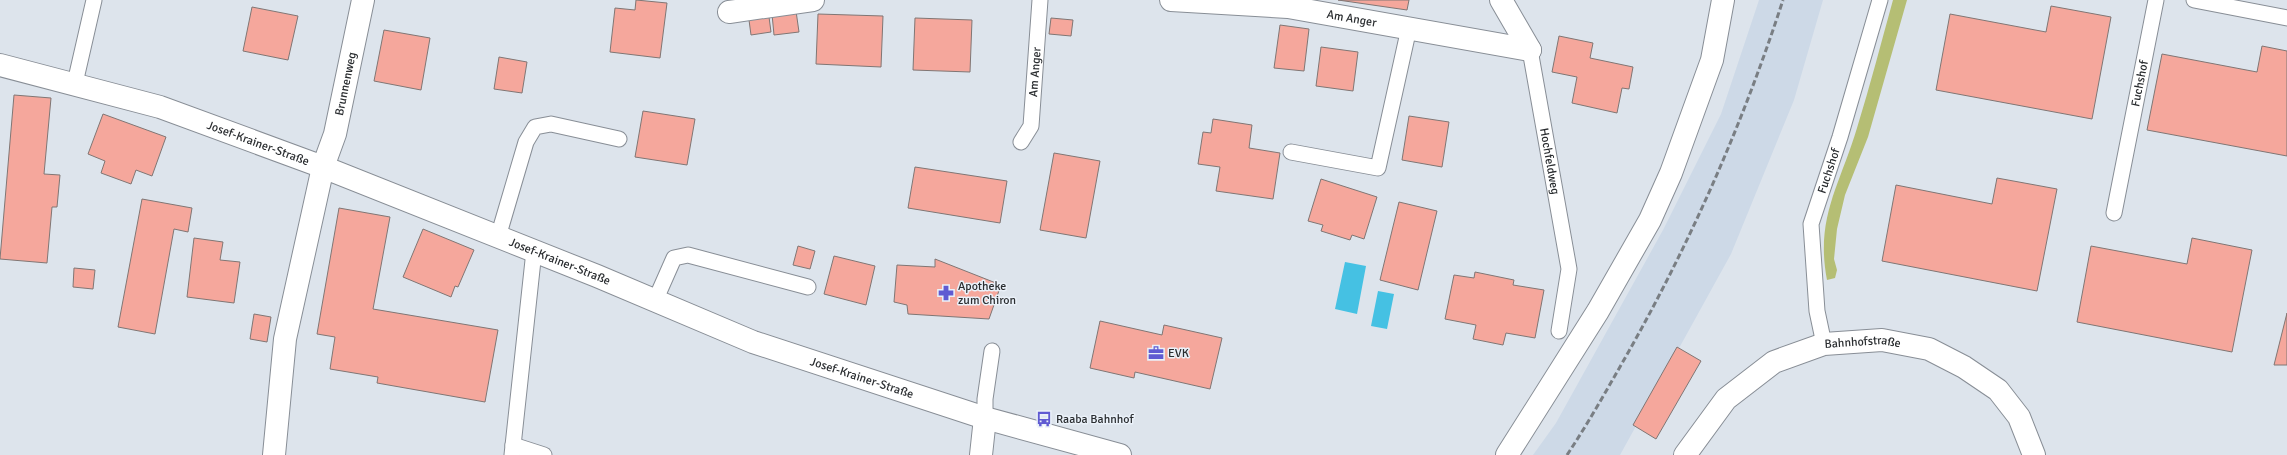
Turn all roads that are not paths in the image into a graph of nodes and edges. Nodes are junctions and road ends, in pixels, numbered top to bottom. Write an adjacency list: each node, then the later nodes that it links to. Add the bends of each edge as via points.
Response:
1 (94, 0): 16 (lane)
2 (363, 0): 20 (street, Brunnenweg, via 334,134)
3 (813, 0): 11 (street)
4 (1040, 0): 18 (lane, Am Anger, via 1031,126)
5 (1171, 0): 13 (street, Am Anger, via 1288,7)
6 (1501, 0): 14 (street, Hochfeldweg)
7 (1724, 0): 35 (street, via 1712,60 1671,173 1650,220 1598,311)
8 (1880, 0): 27 (lane, Fuchshof, via 1811,224 1817,311)
9 (2156, 0): 21 (lane, Fuchshof)
10 (2194, 0): 12 (lane)
11 (729, 12)
12 (2287, 18)
13 (1409, 28): 14 (street, Am Anger); 19 (lane, via 1378,168)
14 (1530, 50): 26 (lane, Hochfeldweg, via 1569,269)
15 (0, 65): 16 (street, Josef-Krainer-Straße)
16 (75, 83): 20 (street, Josef-Krainer-Straße, via 160,107)
17 (619, 138): 22 (lane, via 551,124 535,127 526,142)
18 (1022, 142)
19 (1291, 152)
20 (323, 167): 22 (street, Josef-Krainer-Straße); 31 (street, Brunnenweg, via 285,339)
21 (2114, 213)
22 (498, 237): 23 (street, Josef-Krainer-Straße)
23 (534, 251): 25 (street, Josef-Krainer-Straße); 30 (lane)
24 (808, 287): 25 (lane, via 688,256 674,258)
25 (656, 302): 29 (street, Josef-Krainer-Straße, via 753,342)
26 (1559, 331)
27 (1824, 344): 36 (street, Bahnhofstraße, via 1774,362 1726,399); 37 (street, Bahnhofstraße, via 1882,340 1929,349 1964,367 1998,390 2019,417)
28 (992, 351): 29 (lane)
29 (985, 418): 33 (street); 34 (street, Josef-Krainer-Straße)
30 (513, 450): 32 (lane)
31 (274, 455)
32 (544, 455)
33 (981, 455)
34 (1120, 455)
35 (1507, 455)
36 (1685, 455)
37 (2034, 455)

